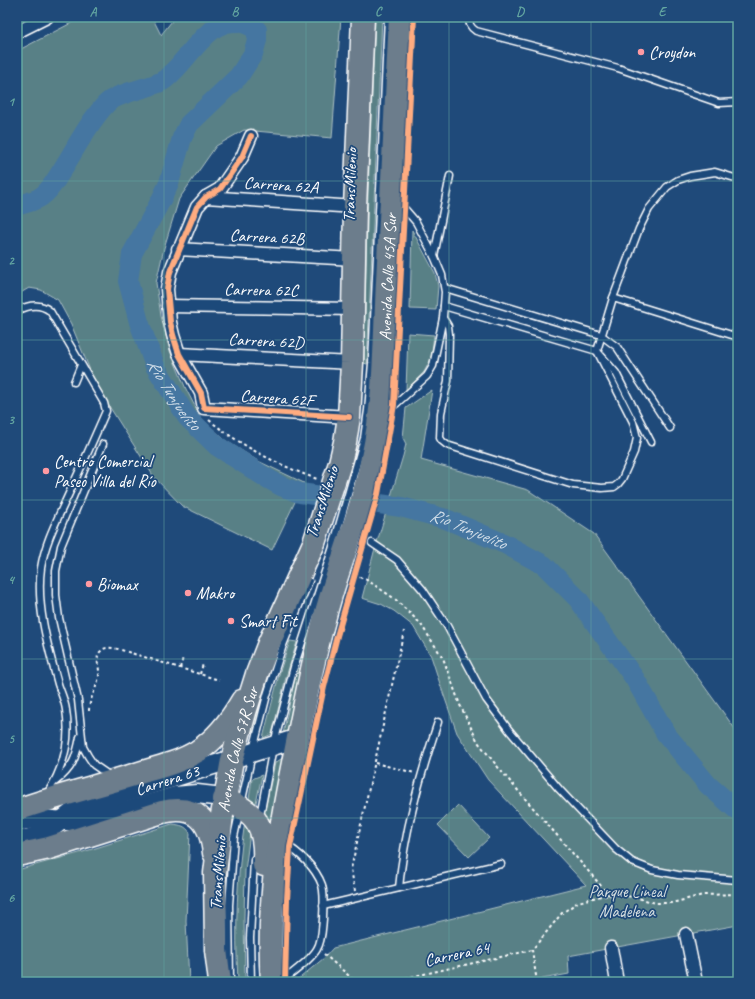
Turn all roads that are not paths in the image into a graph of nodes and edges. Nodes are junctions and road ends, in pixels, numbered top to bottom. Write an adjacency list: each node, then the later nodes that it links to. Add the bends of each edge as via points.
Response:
1 (46, 17): 5 (street)
2 (363, 17): 12 (highway, Avenida Calle 45A Sur)
3 (469, 17): 6 (lane, via 469,24 476,31 618,68 719,102)
4 (400, 18): 10 (highway, Avenida Calle 45A Sur); 35 (lane, TransMilenio, via 368,410 364,438)
5 (17, 32)
6 (738, 102)
7 (251, 136): 11 (street, via 242,157 227,180 220,189)
8 (450, 176): 14 (lane)
9 (738, 179): 17 (lane, via 714,172 690,176 667,187 649,209 639,229)
10 (391, 195): 14 (lane, via 416,222); 31 (highway, Avenida Calle 45A Sur)
11 (206, 197): 12 (street, Carrera 62A); 13 (street, via 197,206)
12 (355, 207): 15 (highway, Avenida Calle 45A Sur)
13 (178, 249): 15 (street, Carrera 62B); 18 (street, via 167,289)
14 (434, 256): 16 (lane)
15 (354, 259): 20 (highway, Avenida Calle 45A Sur)
16 (445, 288): 19 (lane); 23 (lane)
17 (613, 298): 23 (lane); 24 (lane)
18 (168, 306): 20 (street, Carrera 62C); 26 (street)
19 (444, 306): 22 (lane); 25 (lane)
20 (353, 309): 27 (highway, Avenida Calle 45A Sur)
21 (17, 311): 28 (lane, via 28,306 46,307)
22 (443, 318): 25 (lane, via 450,334 448,381 441,413 442,441 447,445 573,485 602,488 614,487 622,479 637,438 633,422); 31 (lane, via 433,366 426,376)
23 (601, 335): 25 (lane); 32 (lane, via 617,347)
24 (738, 336)
25 (597, 351): 33 (lane, via 616,373)
26 (179, 354): 27 (street, Carrera 62D); 30 (street, Carrera 62F, via 201,392 204,408)
27 (352, 363): 30 (highway, Avenida Calle 45A Sur)
28 (81, 365): 29 (lane); 46 (lane, via 104,403 106,411 48,541 41,568 41,607 47,642 66,709 68,728 66,750)
29 (74, 382)
30 (349, 417): 35 (highway, Avenida Calle 45A Sur)
31 (379, 419): 35 (highway, Avenida Calle 45A Sur, via 373,457)
32 (670, 428)
33 (651, 442)
34 (103, 444): 41 (lane, via 61,546 56,571 59,618)
35 (342, 483): 36 (highway, Avenida Calle 45A Sur); 36 (highway, Avenida Calle 45A Sur)
36 (336, 531): 39 (highway, Avenida Calle 57R Sur, via 314,544); 42 (highway, via 331,595 315,654); 43 (lane, TransMilenio, via 294,667)
37 (372, 543): 59 (lane, via 397,560 423,590 447,626 490,705 558,789 616,849 632,862 652,870)
38 (311, 574): 44 (lane)
39 (256, 678): 44 (highway, Avenida Calle 57R Sur, via 245,712); 45 (highway, via 237,711 207,745 186,758)
40 (438, 722): 60 (lane, via 420,774 401,862)
41 (82, 726): 45 (lane, via 83,747 94,765 112,777); 46 (lane, via 73,762 66,774)
42 (298, 738): 43 (street, Carrera 63); 53 (highway)
43 (273, 747): 44 (street, Carrera 63); 52 (lane, TransMilenio)
44 (242, 757): 48 (highway, Avenida Calle 57R Sur); 50 (street, Carrera 63, via 91,804)
45 (122, 779): 47 (highway)
46 (54, 783): 47 (lane)
47 (42, 801): 49 (highway)
48 (232, 802): 50 (street, Carrera 63, via 207,795 187,794 92,821); 52 (highway, via 251,814); 58 (highway, Avenida Calle 57R Sur); 65 (lane, TransMilenio, via 234,837 229,905)
49 (17, 810)
50 (62, 820): 51 (street, Carrera 63, via 37,818); 54 (street, Carrera 63, via 45,833)
51 (17, 822)
52 (258, 830): 67 (highway, via 264,837)
53 (278, 840): 61 (lane, via 290,847 311,867 322,886); 68 (highway, via 271,921)
54 (17, 842)
55 (254, 853): 66 (lane, TransMilenio, via 250,938)
56 (17, 855): 58 (highway, via 49,848 162,812 183,809 197,815 208,830)
57 (501, 864): 60 (lane)
58 (215, 873): 64 (highway, Avenida Calle 57R Sur, via 216,950)
59 (738, 880)
60 (399, 888): 61 (lane)
61 (323, 906): 69 (lane, via 318,949)
62 (686, 934): 71 (street)
63 (611, 948): 70 (street)
64 (220, 982)
65 (231, 982)
66 (251, 982)
67 (262, 982)
68 (272, 982)
69 (281, 982)
70 (617, 982)
71 (696, 982)

